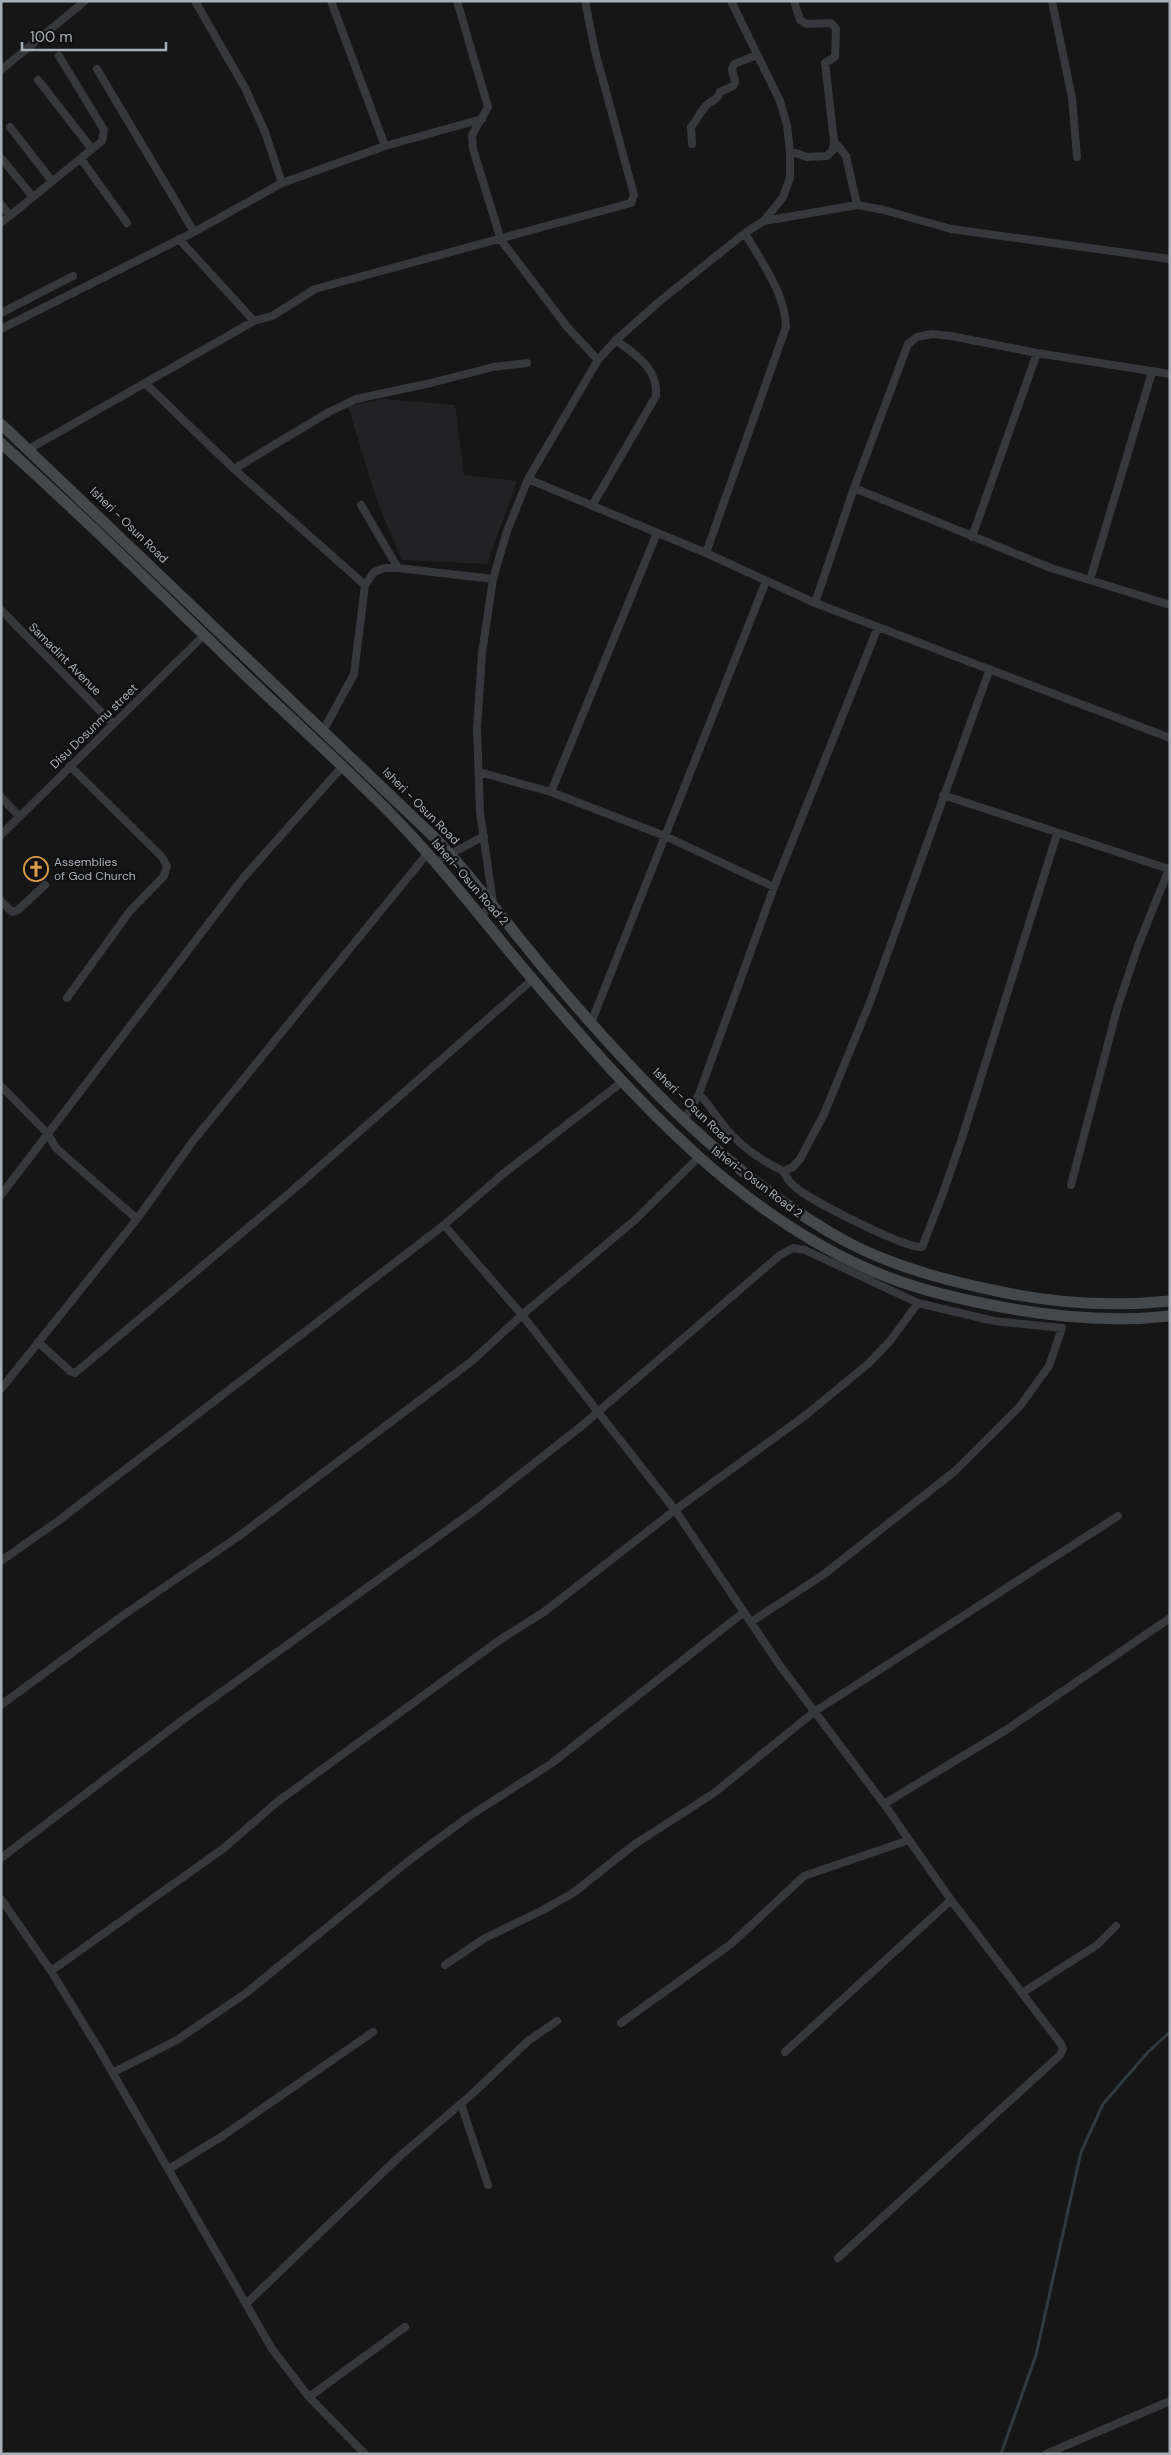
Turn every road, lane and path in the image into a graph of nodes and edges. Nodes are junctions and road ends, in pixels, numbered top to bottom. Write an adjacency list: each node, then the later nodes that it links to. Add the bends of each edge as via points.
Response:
1 (85, 1): 12 (street)
2 (195, 1): 25 (street, via 245,88 265,132)
3 (331, 1): 18 (street)
4 (457, 1): 14 (street, via 488,107)
5 (585, 1): 36 (street, via 634,196 631,204 623,207)
6 (731, 1): 9 (street)
7 (794, 1): 16 (street, via 800,20 807,24 831,23 836,28 835,57 825,62)
8 (1052, 1): 21 (street, via 1072,98)
9 (757, 55): 17 (street, via 734,64 733,86 720,92 718,98 702,110 691,127); 20 (street, via 780,101)
10 (59, 56): 19 (street, via 104,130 102,141)
11 (97, 69): 33 (street)
12 (1, 70)
13 (38, 80): 19 (street)
14 (482, 119): 18 (street); 36 (street, via 472,135 473,149)
15 (10, 127): 24 (street)
16 (834, 140): 20 (street, via 833,150 827,156 807,157); 28 (street, via 846,156)
17 (692, 144)
18 (385, 146): 25 (street)
19 (92, 149): 23 (street)
20 (790, 151): 30 (street, via 790,178 783,197)
21 (1077, 157)
22 (1, 158): 26 (street)
23 (81, 159): 24 (street); 32 (street)
24 (52, 182): 26 (street)
25 (282, 183): 33 (street)
26 (33, 197): 29 (street)
27 (1, 204): 29 (street)
28 (858, 205): 30 (street); 37 (street, via 951,229)
29 (10, 216): 31 (street)
30 (764, 221): 34 (street)
31 (1, 223)
32 (127, 223)
33 (194, 232): 35 (street)
34 (745, 233): 42 (street); 59 (street, via 786,310 786,327)
35 (179, 239): 40 (street); 41 (street)
36 (501, 240): 40 (street, via 315,289 272,316); 44 (street, via 568,328)
37 (1170, 259)
38 (73, 276): 39 (street)
39 (1, 313)
40 (254, 321): 48 (street)
41 (1, 329)
42 (616, 340): 44 (street); 55 (street, via 651,369 656,396)
43 (1037, 353): 46 (street); 54 (street, via 932,334 918,337 908,344); 58 (street)
44 (598, 360): 53 (street)
45 (527, 363): 52 (street, via 493,367 356,399)
46 (1152, 372): 47 (street); 62 (street)
47 (1170, 374)
48 (146, 384): 51 (street); 52 (street)
49 (1, 424): 51 (main road, Isheri - Osun Road)
50 (1, 443): 69 (main road, Isheri- Osun Road 2)
51 (29, 449): 72 (main road, Isheri - Osun Road)
52 (234, 469): 64 (street)
53 (528, 479): 55 (street); 61 (street, via 507,531)
54 (854, 488): 58 (street); 65 (street)
55 (593, 504): 57 (street)
56 (361, 505): 60 (street)
57 (657, 533): 59 (street); 77 (street)
58 (972, 537): 62 (street)
59 (706, 553): 63 (street)
60 (398, 568): 61 (street); 64 (street, via 374,572)
61 (493, 579): 76 (street, via 482,652 477,728)
62 (1090, 580): 66 (street)
63 (766, 581): 65 (street); 84 (street)
64 (365, 585): 72 (street, via 354,674)
65 (815, 602): 68 (street)
66 (1170, 604)
67 (1, 610): 71 (street, Samadint Avenue)
68 (878, 627): 70 (street); 88 (street)
69 (204, 635): 71 (street, Disu Dosunmu street); 75 (main road, Isheri- Osun Road 2)
70 (989, 671): 73 (street); 78 (street)
71 (113, 724): 74 (street, Disu Dosunmu street)
72 (323, 731): 85 (main road, Isheri - Osun Road)
73 (1170, 738)
74 (70, 766): 80 (street, Disu Dosunmu street); 93 (street, via 162,857 167,866 164,876 130,911)
75 (342, 767): 86 (main road, Isheri- Osun Road 2); 99 (street, via 244,878)
76 (479, 772): 77 (street); 83 (street)
77 (551, 792): 84 (street)
78 (943, 796): 81 (street); 101 (street, via 870,1002 824,1114 800,1159 793,1167)
79 (1, 797): 80 (street)
80 (19, 816): 82 (street, Disu Dosunmu street)
81 (1057, 834): 101 (street, via 962,1138 922,1247 876,1230 818,1200 795,1187); 102 (street, via 1167,867 1170,872 1138,946 1118,1009)
82 (1, 835)
83 (484, 836): 85 (street); 90 (street)
84 (665, 836): 88 (street); 94 (street)
85 (450, 854): 86 (street); 90 (main road, Isheri - Osun Road)
86 (431, 858): 91 (main road, Isheri- Osun Road 2); 104 (street, via 193,1141)
87 (45, 885): 89 (street, via 18,910 12,912)
88 (774, 887): 97 (street)
89 (1, 900)
90 (493, 903): 91 (street); 94 (main road, Isheri - Osun Road)
91 (482, 915): 92 (main road, Isheri- Osun Road 2)
92 (533, 979): 95 (main road, Isheri- Osun Road 2); 110 (street, via 294,1189 75,1373)
93 (67, 998)
94 (591, 1023): 98 (main road, Isheri - Osun Road)
95 (622, 1082): 100 (main road, Isheri- Osun Road 2); 105 (street, via 503,1174)
96 (1, 1086): 99 (street)
97 (699, 1094): 98 (street); 101 (street, via 745,1147)
98 (684, 1120): 106 (main road, Isheri - Osun Road, via 747,1175 808,1217 845,1241 898,1265 958,1283 1021,1296 1084,1303)
99 (48, 1134): 103 (street); 104 (street, via 56,1148)
100 (700, 1156): 108 (street, via 635,1220); 109 (main road, Isheri- Osun Road 2, via 774,1215 893,1279 1019,1311 1084,1318)
101 (783, 1170)
102 (1071, 1185)
103 (1, 1195)
104 (137, 1219): 110 (street)
105 (444, 1225): 108 (street); 115 (street, via 58,1522)
106 (1170, 1301)
107 (918, 1303): 112 (street, via 805,1250 793,1248 780,1255); 113 (street, via 869,1364 806,1415); 118 (street, via 994,1321 1062,1328 1049,1366 1020,1406 955,1471 823,1575)
108 (522, 1315): 112 (street); 119 (street, via 472,1361 260,1520)
109 (1170, 1316)
110 (38, 1342): 111 (street)
111 (1, 1389)
112 (598, 1413): 113 (street); 123 (street, via 475,1510 184,1719)
113 (675, 1510): 116 (street); 128 (street, via 544,1612 440,1682 277,1802 224,1848)
114 (1118, 1516): 120 (street)
115 (1, 1561)
116 (744, 1612): 118 (street); 134 (street, via 552,1763 468,1817 411,1859 246,1993 177,2040)
117 (1170, 1618): 121 (street, via 1006,1730)
118 (751, 1622): 120 (street)
119 (1, 1705)
120 (814, 1712): 121 (street); 127 (street, via 714,1793 635,1844 573,1892 485,1938)
121 (884, 1804): 122 (street)
122 (909, 1840): 125 (street); 131 (street, via 804,1876 731,1944)
123 (1, 1858)
124 (1, 1899): 128 (street)
125 (951, 1900): 129 (street); 133 (street)
126 (1116, 1926): 129 (street, via 1097,1945)
127 (445, 1965)
128 (51, 1971): 134 (street)
129 (1022, 1993): 138 (street, via 1061,2044 1060,2054)
130 (557, 2021): 135 (street, via 528,2041)
131 (621, 2023)
132 (373, 2032): 136 (street)
133 (785, 2052)
134 (114, 2072): 136 (street)
135 (461, 2104): 137 (street); 139 (street, via 400,2156)
136 (169, 2169): 139 (street)
137 (488, 2185)
138 (838, 2258)
139 (247, 2304): 141 (street, via 272,2349)
140 (405, 2327): 141 (street)
141 (309, 2397): 143 (street)
142 (1170, 2401): 144 (street)
143 (365, 2454)
144 (1046, 2454)

